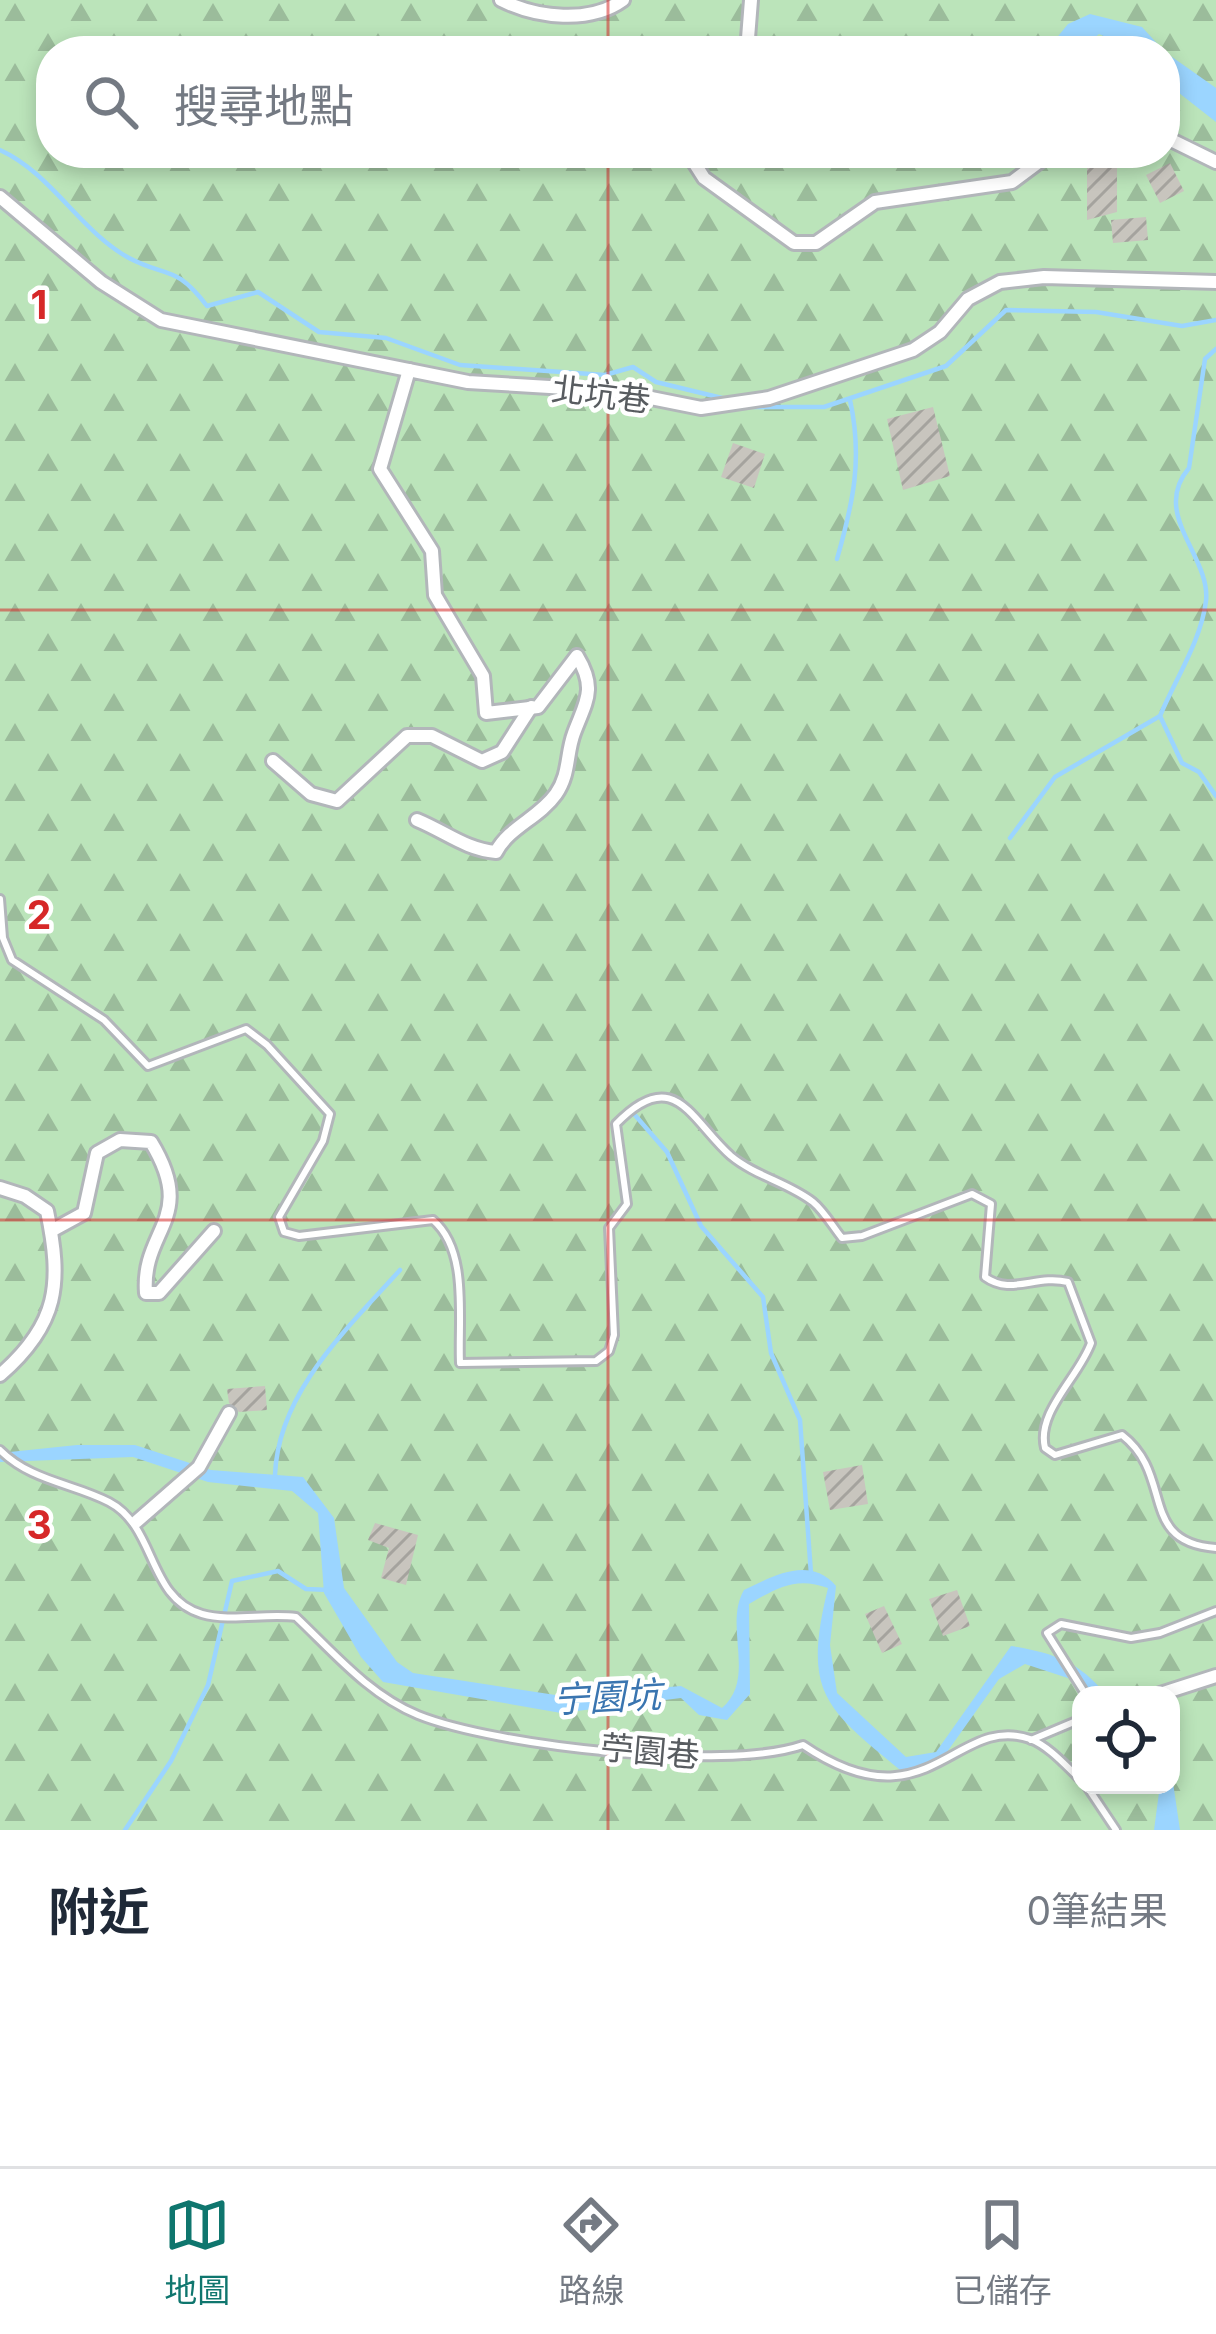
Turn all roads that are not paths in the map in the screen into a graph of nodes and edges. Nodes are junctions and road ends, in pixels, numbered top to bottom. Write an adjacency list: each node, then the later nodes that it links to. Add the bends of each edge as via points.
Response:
1 (502, 0): 2 (street, via 576,17)
2 (623, 0)
3 (751, 0): 4 (street)
4 (747, 36)
5 (1180, 144): 6 (street)
6 (1216, 162)
7 (698, 168): 8 (street, via 794,243 816,243 875,202 1012,182)
8 (1031, 168)
9 (0, 196): 11 (street, 北坑巷, via 100,282 161,320)
10 (1216, 282): 11 (street, 北坑巷, via 1000,282 968,299 913,350 769,398 701,408)
11 (409, 370): 12 (street, via 380,469 431,550 435,595 483,676 486,712)
12 (531, 707): 13 (street, via 502,752 482,761 432,736 406,736 338,801 310,794); 14 (street, via 577,656 590,677 590,704 554,797 496,852 468,850)
13 (273, 761)
14 (418, 820)
15 (0, 899): 23 (lane, via 12,960 104,1020 148,1066 246,1029 267,1045 330,1114 279,1217 284,1232 434,1220 451,1235 460,1363 596,1361 609,1351 610,1228 627,1204 616,1124 651,1097 696,1112 731,1156 814,1203 842,1238 972,1194 991,1204 985,1277 1013,1286 1044,1276 1067,1282 1091,1343 1047,1416 1045,1448 1054,1455 1122,1436 1151,1468 1165,1529 1180,1541)
16 (0, 1188): 17 (street, via 47,1210)
17 (51, 1231): 18 (street, via 84,1213 97,1153 120,1140 151,1142 166,1167 172,1207 145,1272 146,1294 159,1293); 19 (street, via 58,1268 51,1301 27,1352)
18 (214, 1231)
19 (0, 1375)
20 (230, 1413): 22 (street, via 199,1467)
21 (0, 1450): 22 (lane, via 25,1472 110,1502)
22 (136, 1522): 32 (lane, 苧園巷, via 177,1600 202,1614 296,1617 365,1683 419,1715 531,1741 678,1754 778,1754 802,1745 840,1778)
23 (1216, 1548)
24 (1216, 1611): 26 (lane, via 1131,1638 1061,1624 1047,1633)
25 (1216, 1676): 27 (street)
26 (1080, 1686)
27 (1180, 1688)
28 (1072, 1723): 29 (lane)
29 (1031, 1740): 30 (lane); 31 (lane, via 1006,1737)
30 (1072, 1773)
31 (906, 1786)
32 (889, 1790)
33 (1091, 1794): 34 (lane)
34 (1116, 1830)

